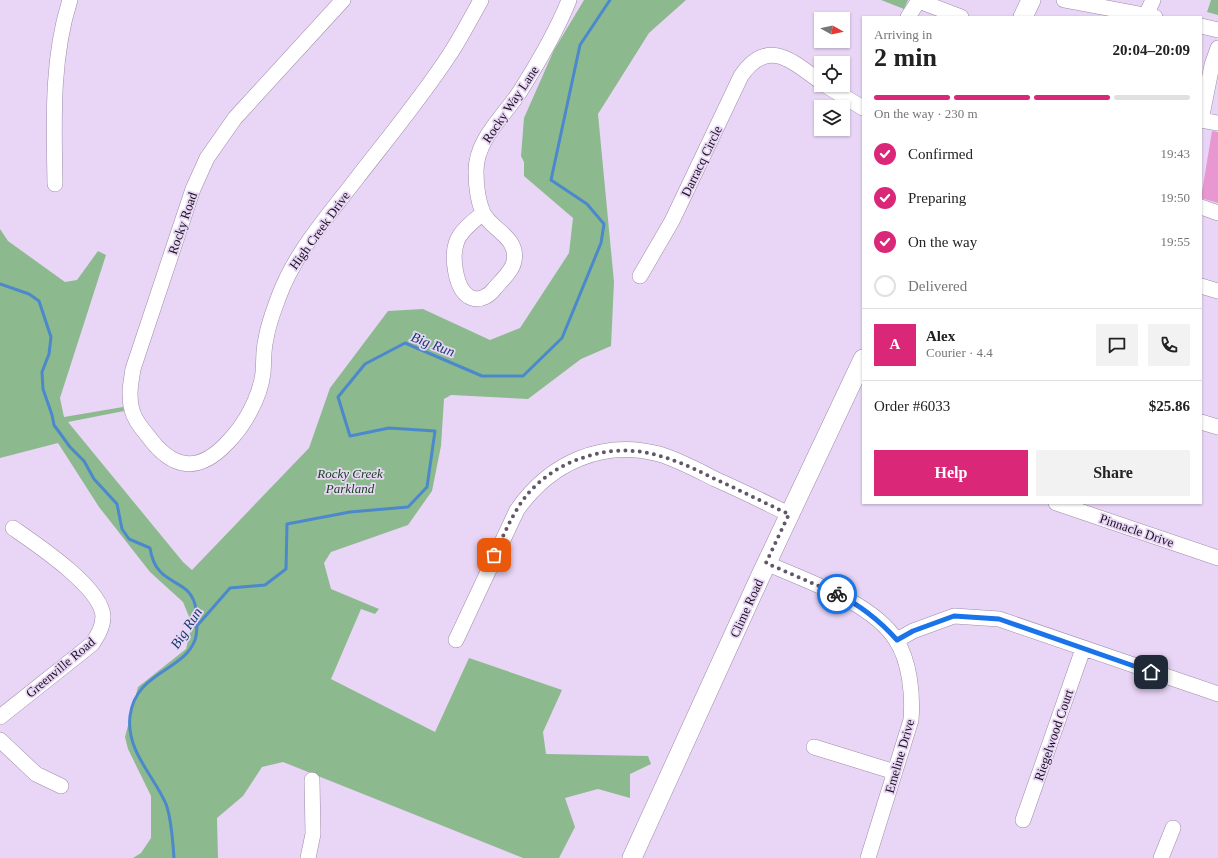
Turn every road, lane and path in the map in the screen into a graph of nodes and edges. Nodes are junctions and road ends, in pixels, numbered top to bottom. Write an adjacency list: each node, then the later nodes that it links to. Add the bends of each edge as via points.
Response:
1 (70, 0): 24 (street, via 55,80)
2 (343, 0): 34 (street, Rocky Road, via 235,118 207,158 190,197 129,389 132,410 142,430 170,460)
3 (481, 0): 34 (street, High Creek Drive, via 450,54 311,237 289,270 267,332 263,374 258,390 250,411 238,431 213,455)
4 (569, 0): 26 (street, Rocky Way Lane, via 545,50 479,151 476,170)
5 (1031, 0): 12 (main road)
6 (1064, 0): 9 (street)
7 (1153, 0): 13 (street)
8 (919, 1): 10 (street); 11 (street)
9 (1122, 14): 13 (street)
10 (909, 16)
11 (958, 16)
12 (1023, 16)
13 (1151, 16)
14 (1202, 26): 15 (street)
15 (1218, 30)
16 (1218, 48): 17 (street)
17 (1206, 71): 21 (street)
18 (814, 77): 28 (street, Darracq Circle, via 784,57 769,55 752,62 741,76 672,220)
19 (837, 92): 20 (street)
20 (862, 107)
21 (1202, 110)
22 (1202, 120): 23 (street)
23 (1218, 123)
24 (55, 184)
25 (1202, 207): 27 (street)
26 (483, 213): 26 (street, via 508,239 515,251 514,263 491,294 482,299 473,299 464,294 459,286 454,257 457,241 466,228)
27 (1218, 213)
28 (640, 276)
29 (1202, 286): 30 (street)
30 (1218, 291)
31 (862, 363): 36 (main road, Clime Road)
32 (1202, 422): 33 (street)
33 (1218, 427)
34 (188, 464)
35 (1059, 504): 38 (street, Pinnacle Drive)
36 (789, 514): 39 (main road, Clime Road); 40 (street, via 688,465 659,454 622,450 582,458 561,466 527,495 517,510)
37 (13, 528): 44 (street, Greenville Road, via 56,558 96,597 103,616 101,631 92,644)
38 (1218, 558)
39 (766, 563): 41 (street, Emeline Drive, via 849,600 883,625); 53 (main road, Clime Road)
40 (456, 640)
41 (897, 640): 42 (street, via 913,631 954,616 999,619); 47 (street, Emeline Drive, via 911,686 912,705 907,734)
42 (1083, 650): 43 (street); 50 (street, Riegelwood Court)
43 (1218, 694)
44 (0, 716)
45 (0, 740): 49 (street, via 36,774)
46 (814, 747): 47 (street)
47 (894, 772): 54 (street, Emeline Drive)
48 (312, 780): 52 (street, via 313,834)
49 (61, 786)
50 (1024, 820)
51 (1172, 828): 55 (street)
52 (308, 858)
53 (632, 858)
54 (868, 858)
55 (1161, 858)

